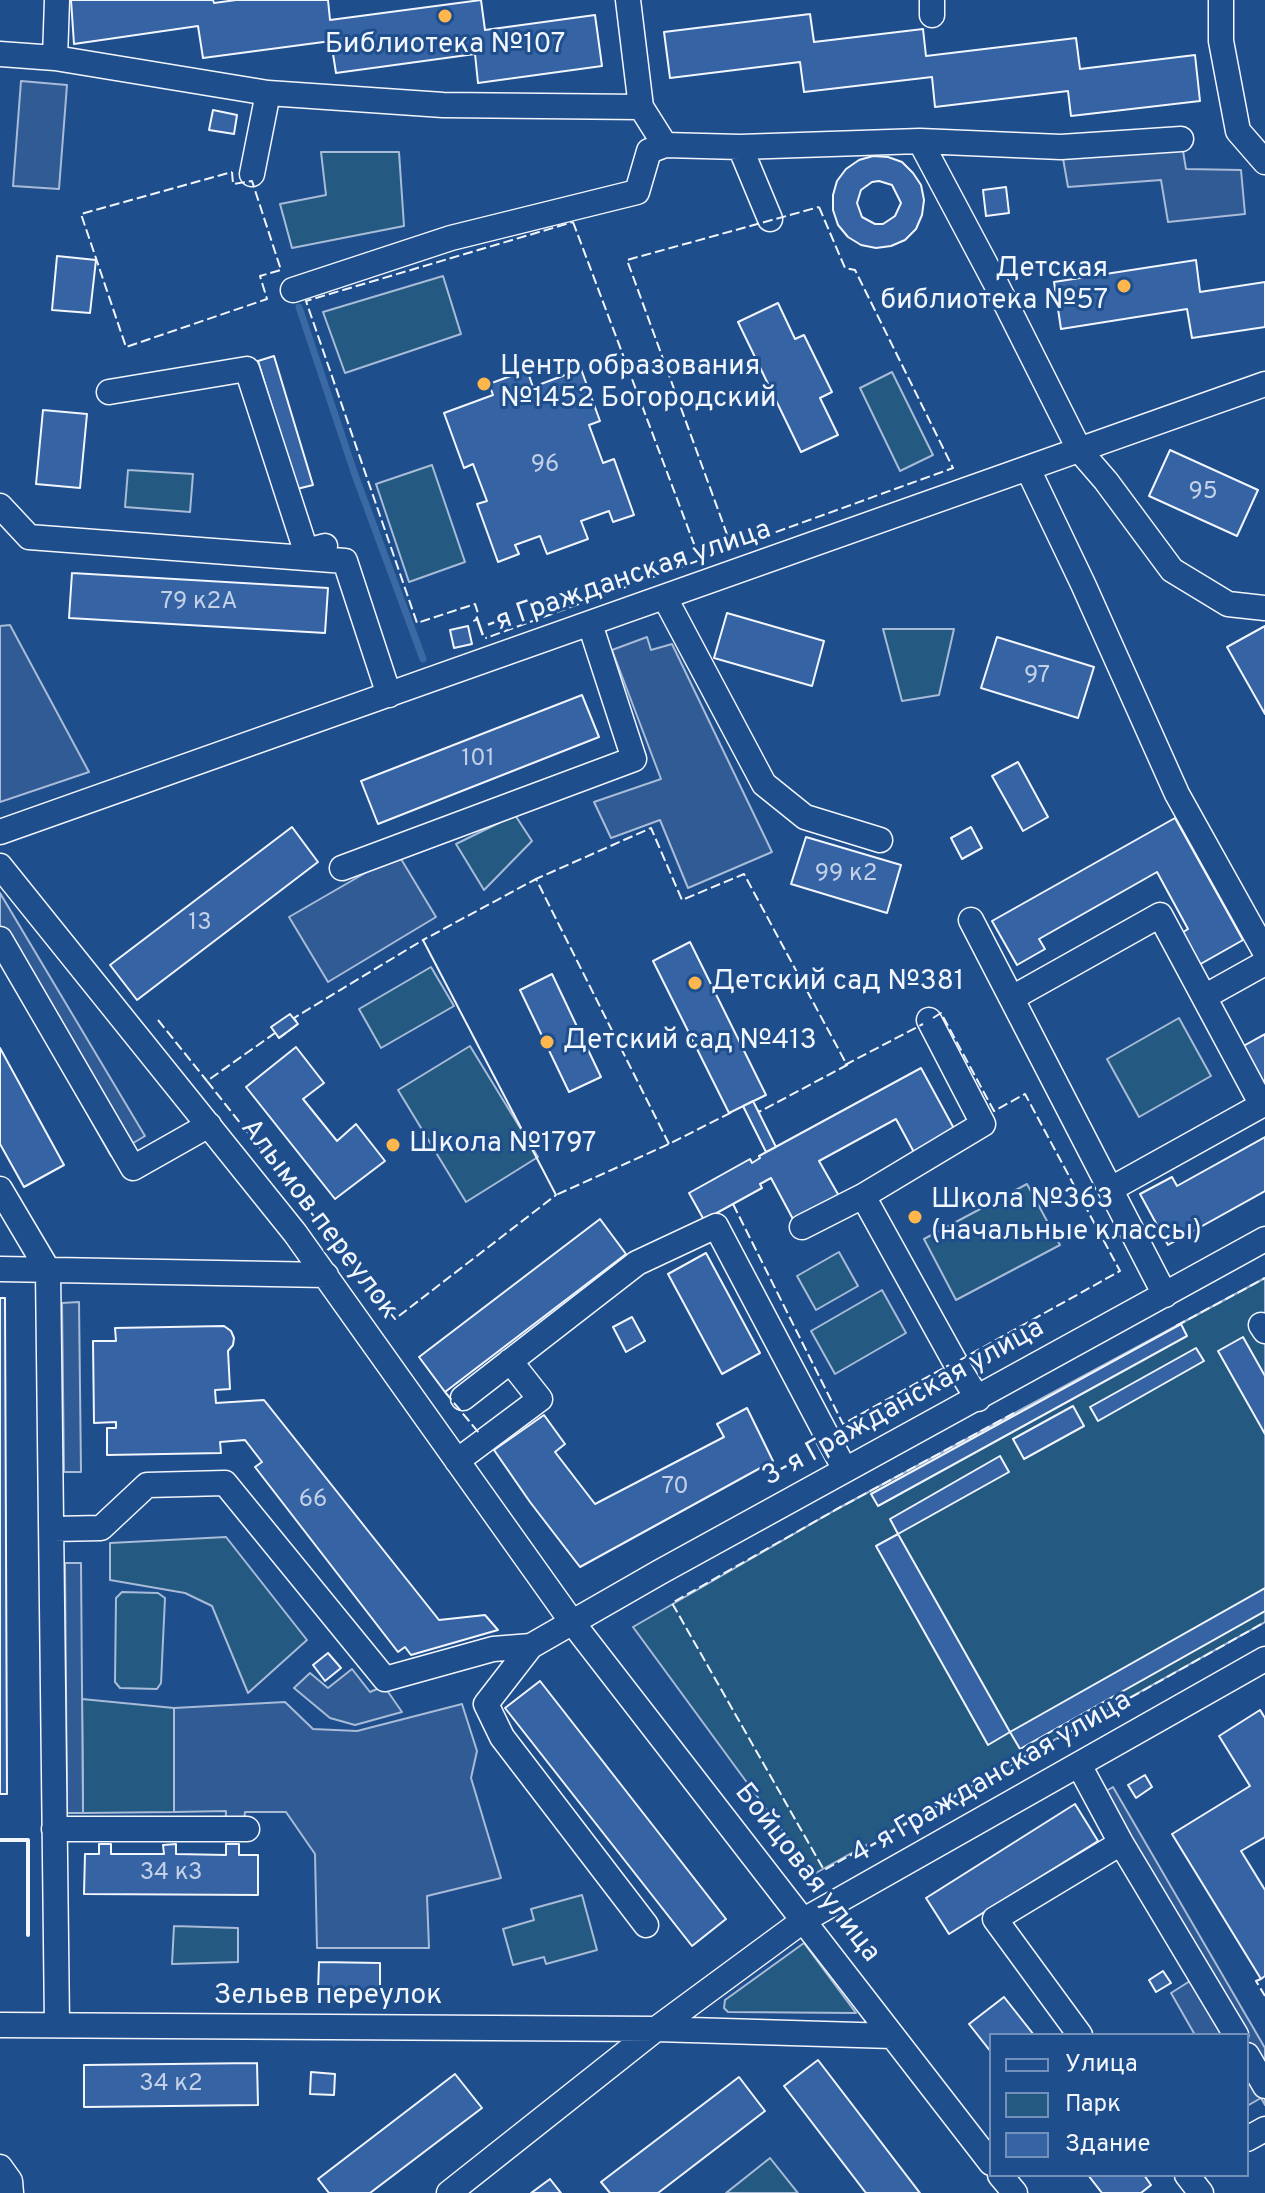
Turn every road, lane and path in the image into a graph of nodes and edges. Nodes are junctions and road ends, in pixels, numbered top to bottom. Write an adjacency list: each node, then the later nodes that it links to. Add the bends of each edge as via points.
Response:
1 (57, 0): 5 (street)
2 (628, 0): 7 (street)
3 (1221, 0): 12 (street, via 1221,41 1238,131)
4 (0, 54): 5 (street)
5 (55, 58): 6 (street)
6 (268, 93): 7 (street, via 443,105); 13 (street)
7 (641, 107): 10 (street)
8 (1181, 139): 9 (street, via 1061,147)
9 (920, 141): 11 (street); 18 (street)
10 (665, 145): 11 (street); 15 (street, via 649,151 637,192 451,238)
11 (740, 147): 14 (street)
12 (1265, 162)
13 (252, 174)
14 (770, 219)
15 (293, 290)
16 (1265, 384): 18 (street, 1-я Гражданская улица)
17 (109, 392): 21 (street, via 247,369 306,551 329,545)
18 (1080, 451): 19 (street, 1-я Гражданская улица); 23 (street, via 1172,570 1228,604)
19 (1028, 469): 22 (street, 1-я Гражданская улица); 32 (street, via 1177,794)
20 (0, 506): 21 (street, via 29,537)
21 (345, 561): 25 (street)
22 (665, 598): 24 (street, 1-я Гражданская улица); 27 (street, via 764,784 805,817)
23 (1265, 608)
24 (590, 624): 25 (street, 1-я Гражданская улица); 29 (street, via 634,759)
25 (389, 695): 26 (street, 1-я Гражданская улица)
26 (0, 832)
27 (880, 840)
28 (0, 866): 37 (street, Алымов переулок)
29 (342, 868)
30 (971, 920): 35 (street)
31 (0, 939): 37 (street, via 133,1168)
32 (1265, 952)
33 (1265, 963): 34 (street)
34 (1204, 997): 35 (street, via 1160,915); 39 (street, via 1262,1105)
35 (1012, 998): 39 (street)
36 (929, 1020): 40 (street, via 983,1124)
37 (209, 1125): 45 (street, Алымов переулок)
38 (0, 1189): 44 (street)
39 (1111, 1189): 46 (street)
40 (863, 1196): 41 (street); 49 (street)
41 (802, 1227)
42 (1265, 1239): 46 (street, 3-я Гражданская улица)
43 (0, 1269): 44 (street)
44 (48, 1270): 45 (street); 52 (street)
45 (326, 1275): 50 (street, Алымов переулок)
46 (1165, 1295): 49 (street, 3-я Гражданская улица)
47 (510, 1361): 48 (street); 50 (street, via 540,1399); 51 (street, via 637,1263 716,1226)
48 (463, 1398)
49 (978, 1399): 51 (street, 3-я Гражданская улица)
50 (457, 1461): 53 (street, Алымов переулок)
51 (845, 1470): 53 (street, 3-я Гражданская улица)
52 (53, 1529): 54 (street, via 101,1528 147,1485 225,1483 385,1679 493,1649); 57 (street)
53 (572, 1622): 54 (street, 3-я Гражданская улица); 60 (street, Бойцовая улица)
54 (531, 1646): 61 (street, via 486,1704 502,1737)
55 (1265, 1659): 56 (street, 4-я Гражданская улица)
56 (1079, 1765): 59 (street); 60 (street, 4-я Гражданская улица)
57 (54, 1829): 58 (street); 63 (street)
58 (247, 1829)
59 (1121, 1843): 65 (street, via 995,1919); 66 (street)
60 (804, 1920): 64 (street, 4-я Гражданская улица); 67 (street, Бойцовая улица)
61 (646, 1925)
62 (0, 2025): 63 (street, Зельев переулок)
63 (57, 2025): 64 (street, Зельев переулок)
64 (656, 2029): 67 (street, Зельев переулок); 75 (street, 4-я Гражданская улица)
65 (1079, 2033)
66 (1235, 2033)
67 (892, 2036): 70 (street, Бойцовая улица)
68 (1249, 2058): 69 (street)
69 (1265, 2086)
70 (989, 2160)
71 (0, 2167): 74 (street)
72 (1002, 2177): 76 (street)
73 (1189, 2177): 77 (street)
74 (11, 2193)
75 (449, 2193)
76 (1015, 2193)
77 (1201, 2193)

